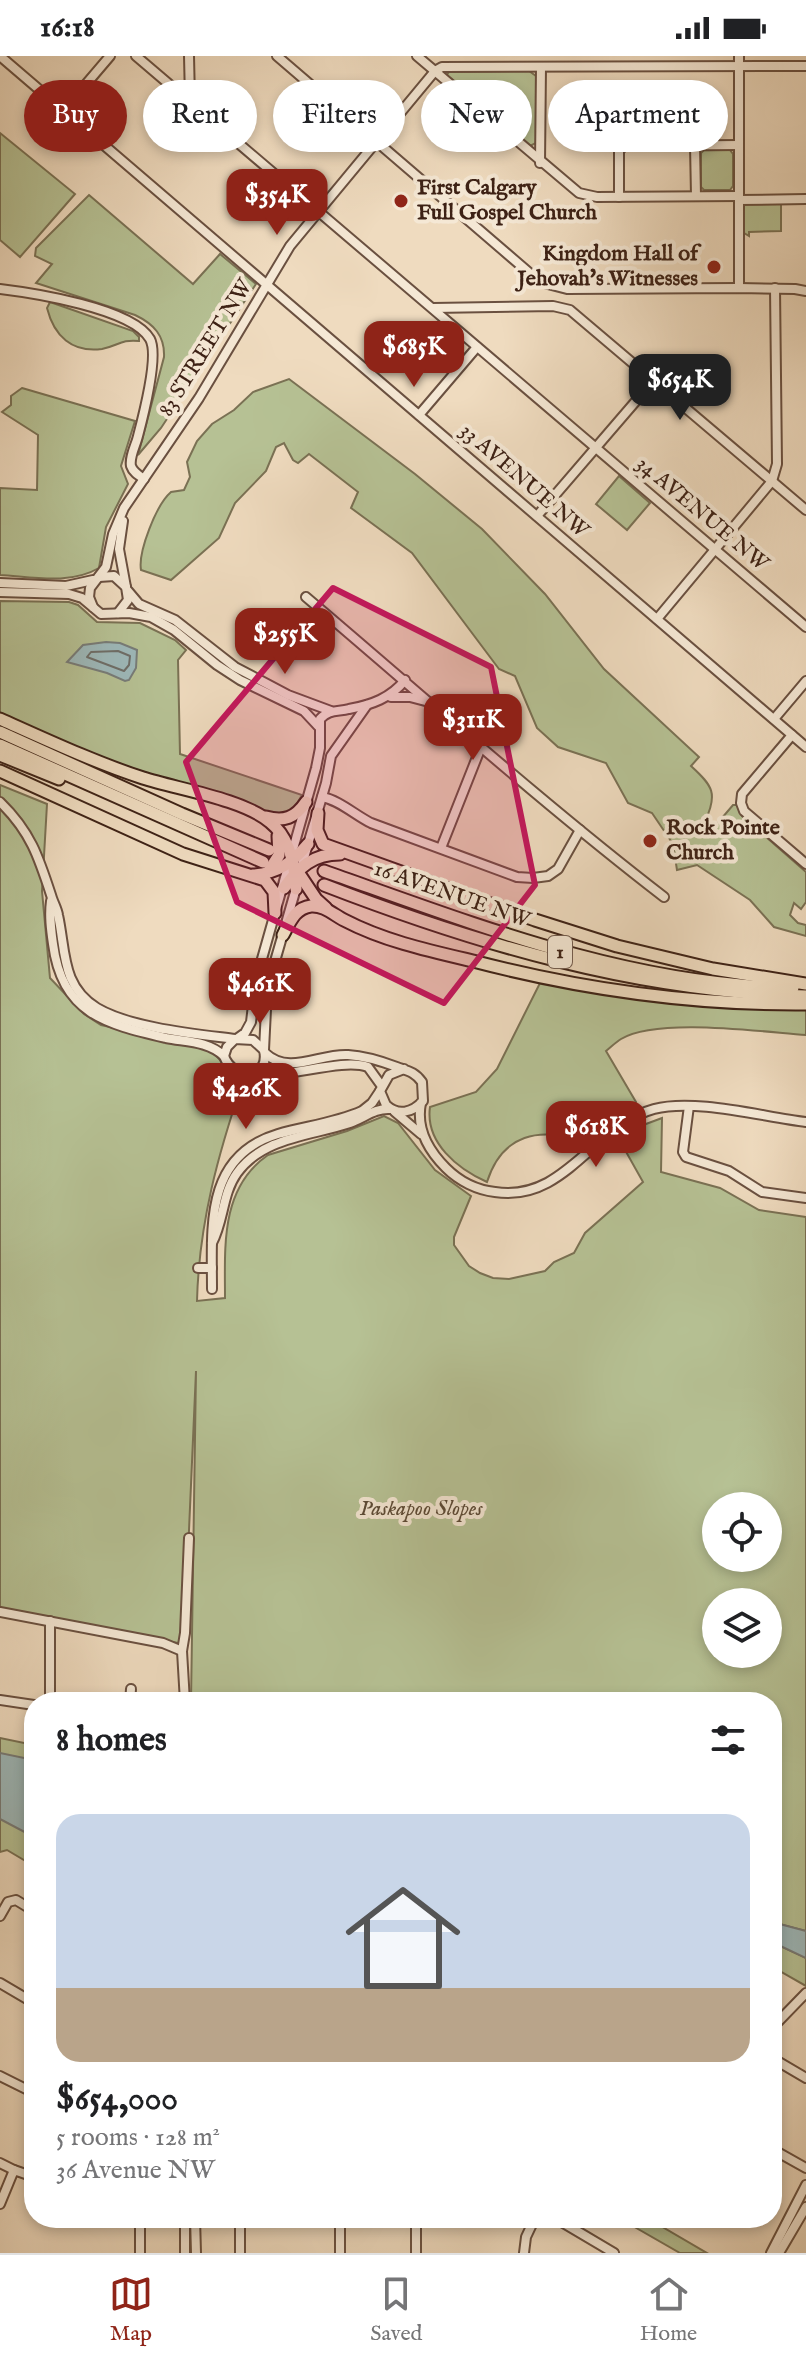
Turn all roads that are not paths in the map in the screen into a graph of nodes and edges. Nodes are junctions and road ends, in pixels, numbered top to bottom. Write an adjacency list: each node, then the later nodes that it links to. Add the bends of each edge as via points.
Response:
1 (0, 56): 12 (street, 33 AVENUE NW)
2 (110, 56): 13 (street)
3 (136, 56): 14 (street, 34 AVENUE NW)
4 (189, 56): 15 (street)
5 (417, 56): 11 (street)
6 (739, 56): 8 (street)
7 (279, 57): 16 (street)
8 (739, 66): 9 (street); 10 (street); 19 (street)
9 (806, 66)
10 (541, 67): 11 (street); 26 (street)
11 (435, 71): 17 (street, 83 STREET NW); 26 (street)
12 (28, 80)
13 (90, 80)
14 (166, 80)
15 (190, 80)
16 (305, 80)
17 (405, 107)
18 (728, 145): 19 (street)
19 (739, 145): 29 (street)
20 (113, 152): 32 (street, 33 AVENUE NW)
21 (251, 152): 31 (street, 34 AVENUE NW)
22 (367, 152): 31 (street, 83 STREET NW)
23 (388, 152): 34 (street, via 549,286)
24 (619, 152): 28 (street)
25 (695, 152): 27 (street)
26 (540, 163): 28 (street, via 579,193)
27 (696, 196): 28 (street); 29 (street)
28 (619, 197)
29 (739, 198): 30 (street); 34 (street)
30 (806, 199)
31 (317, 210): 32 (street, 83 STREET NW); 39 (street, 34 AVENUE NW)
32 (267, 284): 42 (street, 33 AVENUE NW); 44 (street, 83 STREET NW)
33 (806, 285): 37 (street)
34 (739, 288): 35 (street)
35 (775, 288): 37 (street); 45 (street, via 777,464)
36 (0, 289): 44 (street, via 103,311 138,327 150,339 153,359 130,463)
37 (795, 289): 38 (street)
38 (806, 291)
39 (432, 308): 40 (street, 34 AVENUE NW); 41 (street, via 570,310)
40 (477, 347): 42 (street); 43 (street, 34 AVENUE NW)
41 (654, 380): 43 (street); 45 (street)
42 (419, 415): 48 (street, 33 AVENUE NW)
43 (596, 448): 48 (street); 49 (street, 34 AVENUE NW)
44 (144, 479): 46 (street, 83 STREET NW)
45 (772, 481): 47 (street); 49 (street)
46 (131, 498): 50 (street, 83 STREET NW); 52 (street, 83 STREET NW, via 119,549)
47 (806, 510)
48 (537, 516): 57 (street, 33 AVENUE NW)
49 (715, 548): 57 (street); 58 (street, 34 AVENUE NW)
50 (98, 578): 51 (street, via 70,586); 52 (street, via 114,576); 55 (street, via 89,593)
51 (0, 583)
52 (127, 589): 56 (street, via 127,604); 64 (street, via 139,604 175,620 240,671)
53 (0, 592): 55 (street, via 74,595)
54 (306, 597): 59 (street)
55 (93, 607): 56 (street)
56 (113, 615): 67 (street, via 160,621 225,671 304,711)
57 (657, 619): 66 (street, 33 AVENUE NW)
58 (806, 627)
59 (405, 680): 61 (street); 62 (street)
60 (806, 681): 66 (street)
61 (386, 697): 62 (street); 63 (street)
62 (431, 702): 72 (street)
63 (367, 705): 64 (street); 70 (street)
64 (334, 711): 67 (street, via 322,716); 70 (street, via 348,718)
65 (0, 719): 81 (highway, via 103,763)
66 (774, 719): 69 (street, 33 AVENUE NW)
67 (319, 729): 70 (street, via 330,742); 78 (street, via 320,748)
68 (0, 732): 86 (highway)
69 (792, 735): 73 (street, 33 AVENUE NW); 89 (street, via 742,794 741,803)
70 (347, 736): 76 (street, via 331,756)
71 (0, 745): 79 (highway)
72 (481, 747): 83 (street); 85 (street)
73 (806, 747)
74 (0, 755): 79 (highway)
75 (0, 774): 90 (highway, via 183,854)
76 (322, 797): 80 (street); 85 (street, via 371,823)
77 (0, 802): 95 (street, via 32,842)
78 (306, 802): 81 (highway, via 288,819); 88 (street)
79 (131, 805): 90 (highway)
80 (318, 813): 84 (street); 87 (highway, via 323,844)
81 (262, 816): 82 (highway)
82 (275, 826): 88 (highway); 90 (highway, via 279,855 271,869)
83 (580, 830): 85 (street, via 558,869 533,878 517,877); 94 (street)
84 (308, 844): 88 (highway)
85 (441, 848)
86 (269, 850)
87 (361, 857): 88 (highway, via 332,854); 99 (highway, via 617,946)
88 (295, 864): 90 (highway); 93 (highway); 96 (highway, via 316,899)
89 (806, 864)
90 (257, 870): 97 (highway, via 271,885)
91 (324, 871): 99 (highway, 16 AVENUE NW / 1, via 577,956 685,977)
92 (324, 885): 100 (highway, 16 AVENUE NW / 1, via 437,927 562,963 679,985)
93 (290, 888): 97 (street); 98 (street)
94 (664, 897)
95 (52, 898): 102 (street, via 65,967 92,1004 178,1031); 104 (street, via 49,915 59,973 83,1008 110,1024 209,1046)
96 (330, 911): 98 (highway, via 301,909); 101 (highway, via 415,946 527,974 703,1000)
97 (275, 913): 102 (street, via 256,980 253,1017)
98 (283, 935): 103 (street, via 267,989)
99 (806, 986)
100 (806, 996)
101 (806, 1004)
102 (237, 1038): 103 (street, via 253,1040); 104 (street)
103 (264, 1051): 105 (street, via 287,1063 346,1054); 106 (street, via 261,1068)
104 (224, 1056): 106 (street, via 233,1071)
105 (404, 1069): 107 (street, via 389,1075); 108 (street, via 422,1082)
106 (249, 1076): 107 (street, via 347,1063 368,1067)
107 (381, 1088): 110 (street); 114 (street, via 362,1111 266,1139 238,1156 220,1187)
108 (421, 1103): 110 (street, via 408,1111); 112 (street)
109 (689, 1106): 111 (street); 112 (street, via 635,1117 553,1181 507,1193 480,1189 459,1178); 113 (street, via 686,1157 729,1171 762,1192)
110 (392, 1110): 112 (street); 114 (street, via 377,1110 254,1155 229,1188)
111 (806, 1122)
112 (423, 1135)
113 (806, 1198)
114 (212, 1244): 116 (street)
115 (198, 1268): 116 (street)
116 (212, 1268): 117 (street)
117 (212, 1289)
118 (189, 1538): 121 (street)
119 (0, 1612): 120 (street)
120 (50, 1621): 121 (street); 123 (street)
121 (182, 1651): 125 (street)
122 (131, 1689): 124 (street)
123 (50, 1692)
124 (131, 1692)
125 (184, 1692)
126 (0, 1700): 127 (street)
127 (24, 1704)
128 (24, 1905): 129 (street, via 8,1902)
129 (0, 1916)
130 (0, 1983): 132 (street)
131 (806, 1993): 133 (street)
132 (24, 1997)
133 (782, 2018)
134 (782, 2064): 136 (street)
135 (0, 2076): 137 (street)
136 (806, 2078)
137 (24, 2088)
138 (782, 2155): 140 (street)
139 (0, 2163): 141 (street)
140 (806, 2168)
141 (14, 2170): 142 (street); 144 (street)
142 (24, 2174)
143 (806, 2185): 163 (street)
144 (0, 2204)
145 (806, 2207): 154 (street)
146 (140, 2228): 155 (street)
147 (185, 2228): 156 (street)
148 (195, 2228): 157 (street)
149 (240, 2228): 158 (street)
150 (340, 2228): 159 (street)
151 (416, 2228): 160 (street)
152 (530, 2228): 161 (street)
153 (572, 2228): 162 (street)
154 (781, 2250): 164 (street)
155 (140, 2253)
156 (185, 2253)
157 (196, 2253)
158 (240, 2253)
159 (340, 2253)
160 (416, 2253)
161 (524, 2253)
162 (614, 2253)
163 (771, 2253)
164 (791, 2253)

